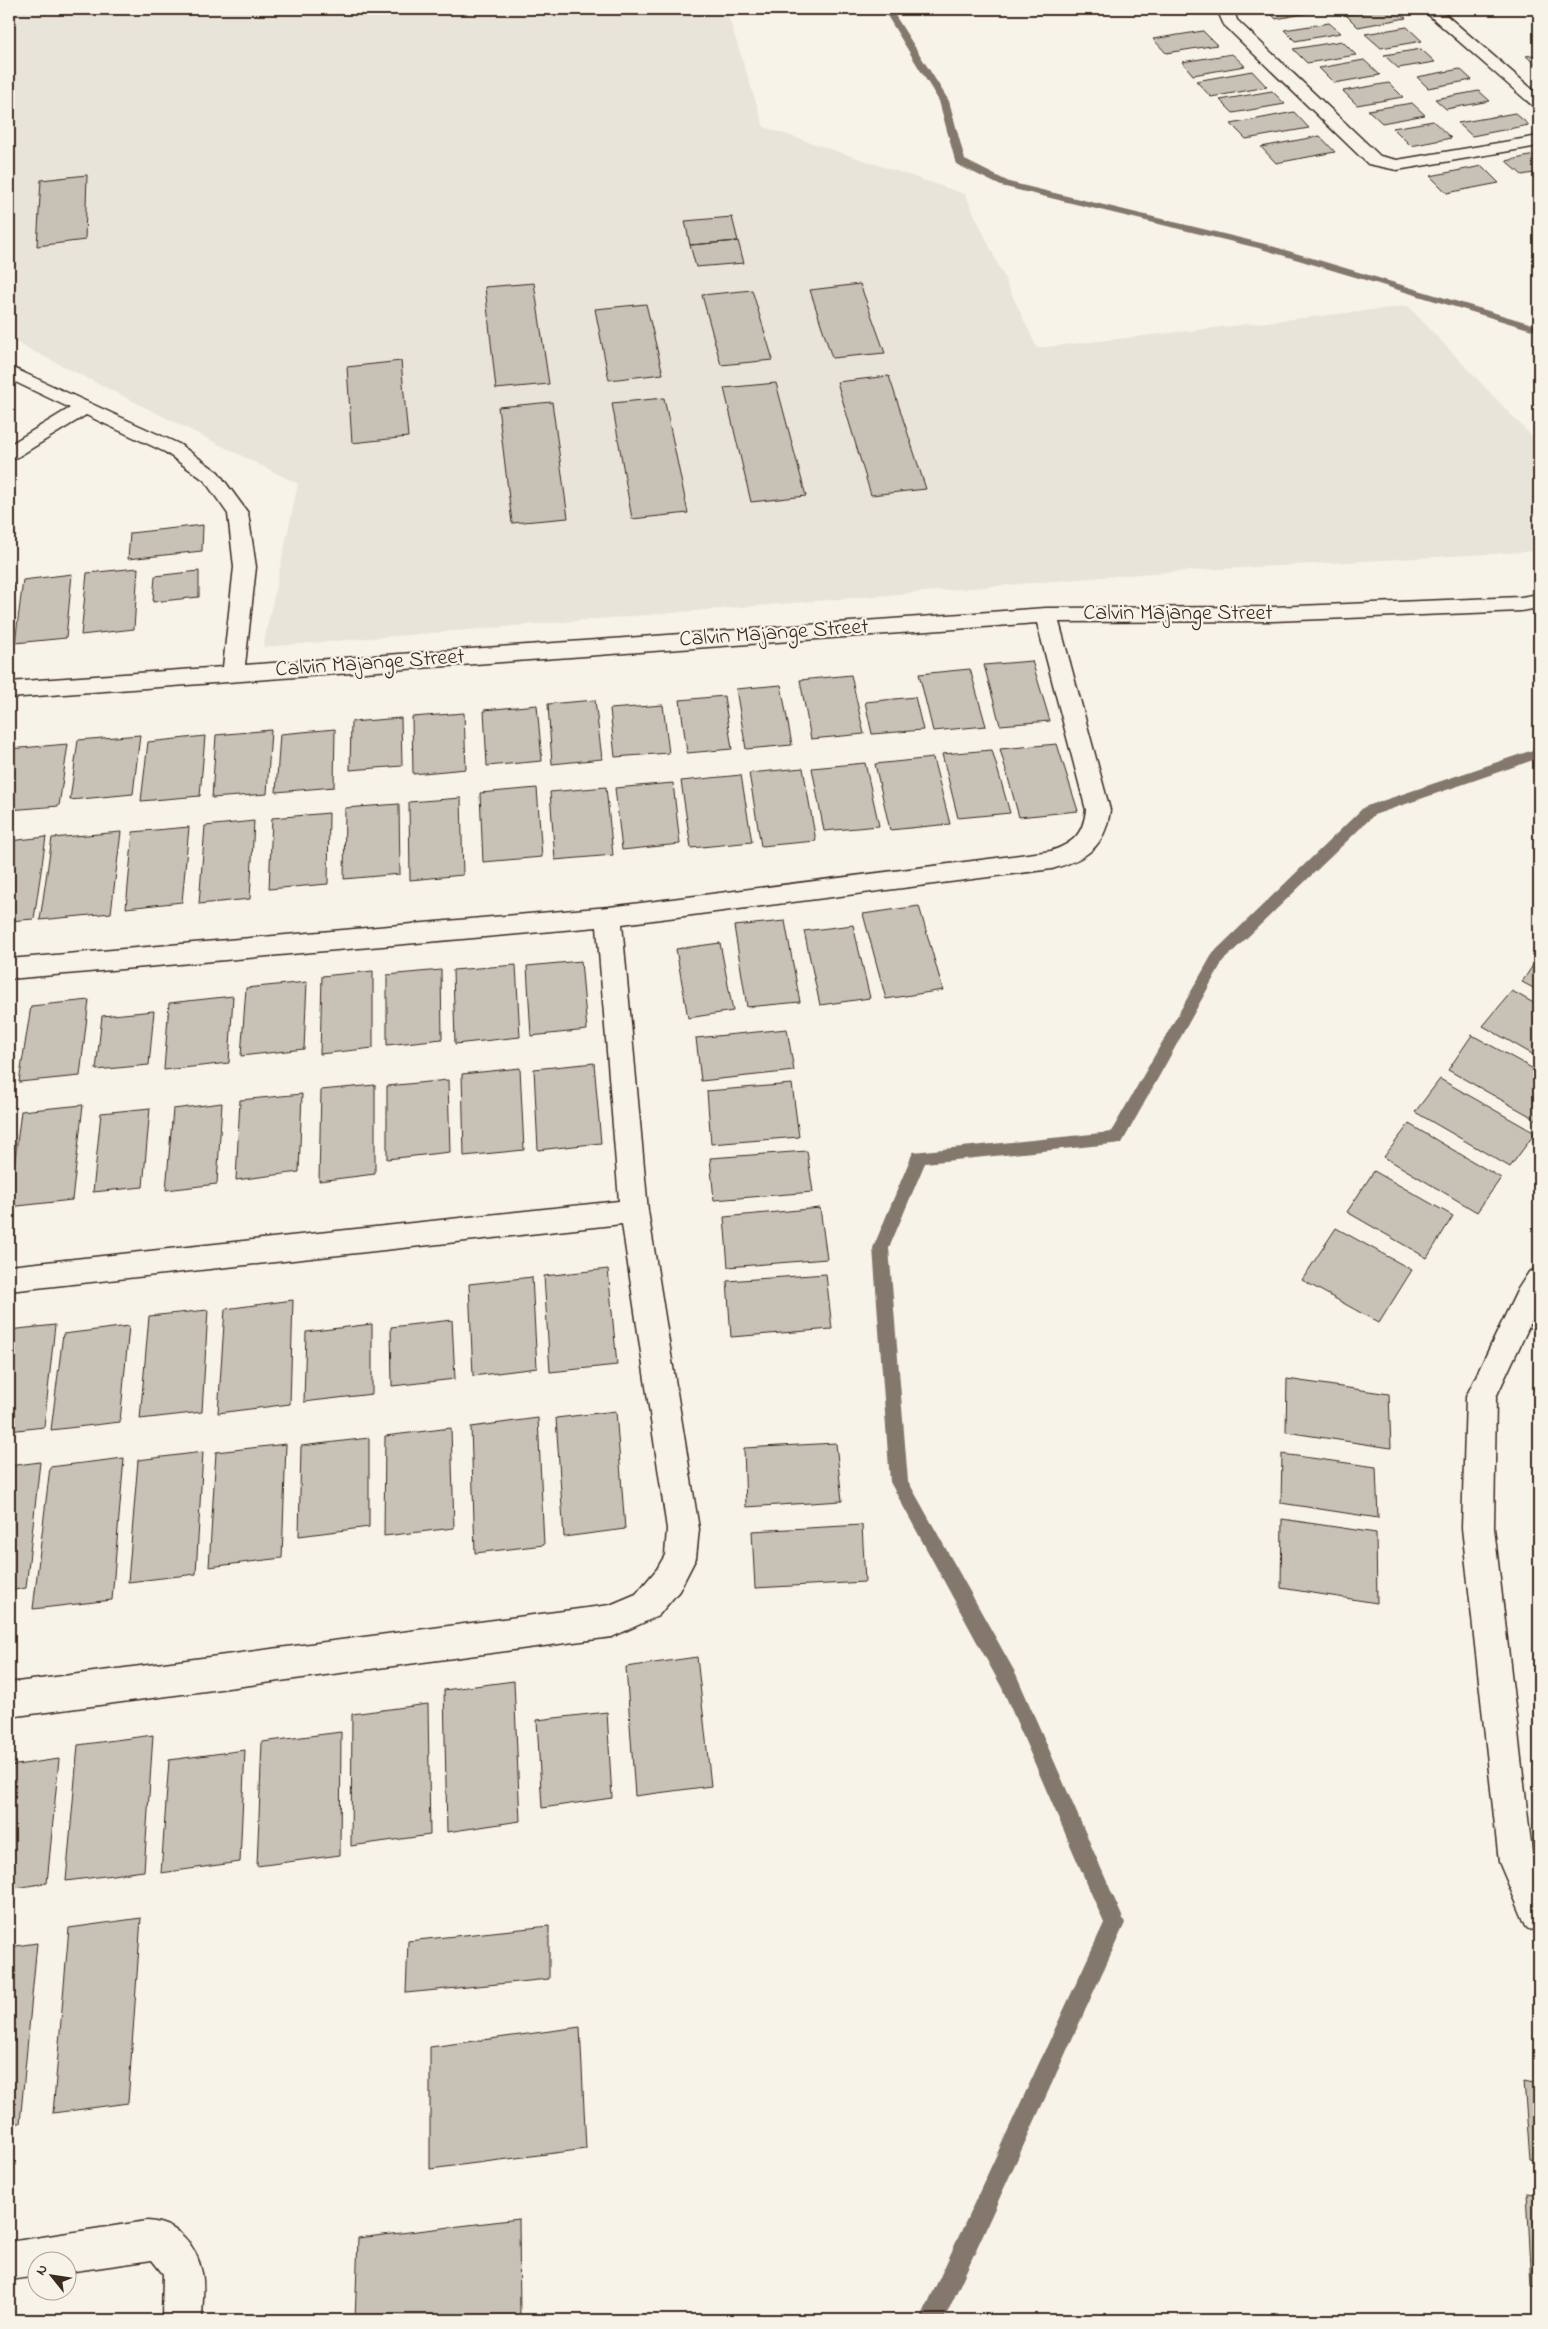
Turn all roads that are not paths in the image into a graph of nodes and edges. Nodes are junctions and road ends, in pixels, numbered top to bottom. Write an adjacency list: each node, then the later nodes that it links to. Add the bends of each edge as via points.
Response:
1 (1229, 9): 4 (street, via 1230,22 1374,160 1397,165)
2 (1430, 9): 3 (street)
3 (1539, 103)
4 (1539, 141)
5 (9, 372): 6 (street)
6 (86, 407): 7 (street); 10 (street, via 172,448 211,476 238,513 245,567)
7 (9, 454)
8 (1539, 601): 9 (street, Calvin Majange Street, via 1273,614)
9 (1046, 615): 10 (street, Calvin Majange Street); 12 (street, via 1098,810 1098,823 1088,840 1074,853 1052,860)
10 (233, 674): 11 (street, Calvin Majange Street)
11 (9, 690)
12 (609, 916): 13 (street); 14 (street)
13 (9, 969)
14 (634, 1211): 15 (street); 17 (street, via 683,1529 680,1558 668,1580 647,1605 612,1621)
15 (9, 1279)
16 (1539, 1281): 18 (street, via 1482,1397 1478,1528 1516,1862)
17 (9, 1700)
18 (1539, 1916)
19 (9, 2261): 20 (street, via 147,2240 161,2241 179,2261 183,2274)
20 (182, 2320)

